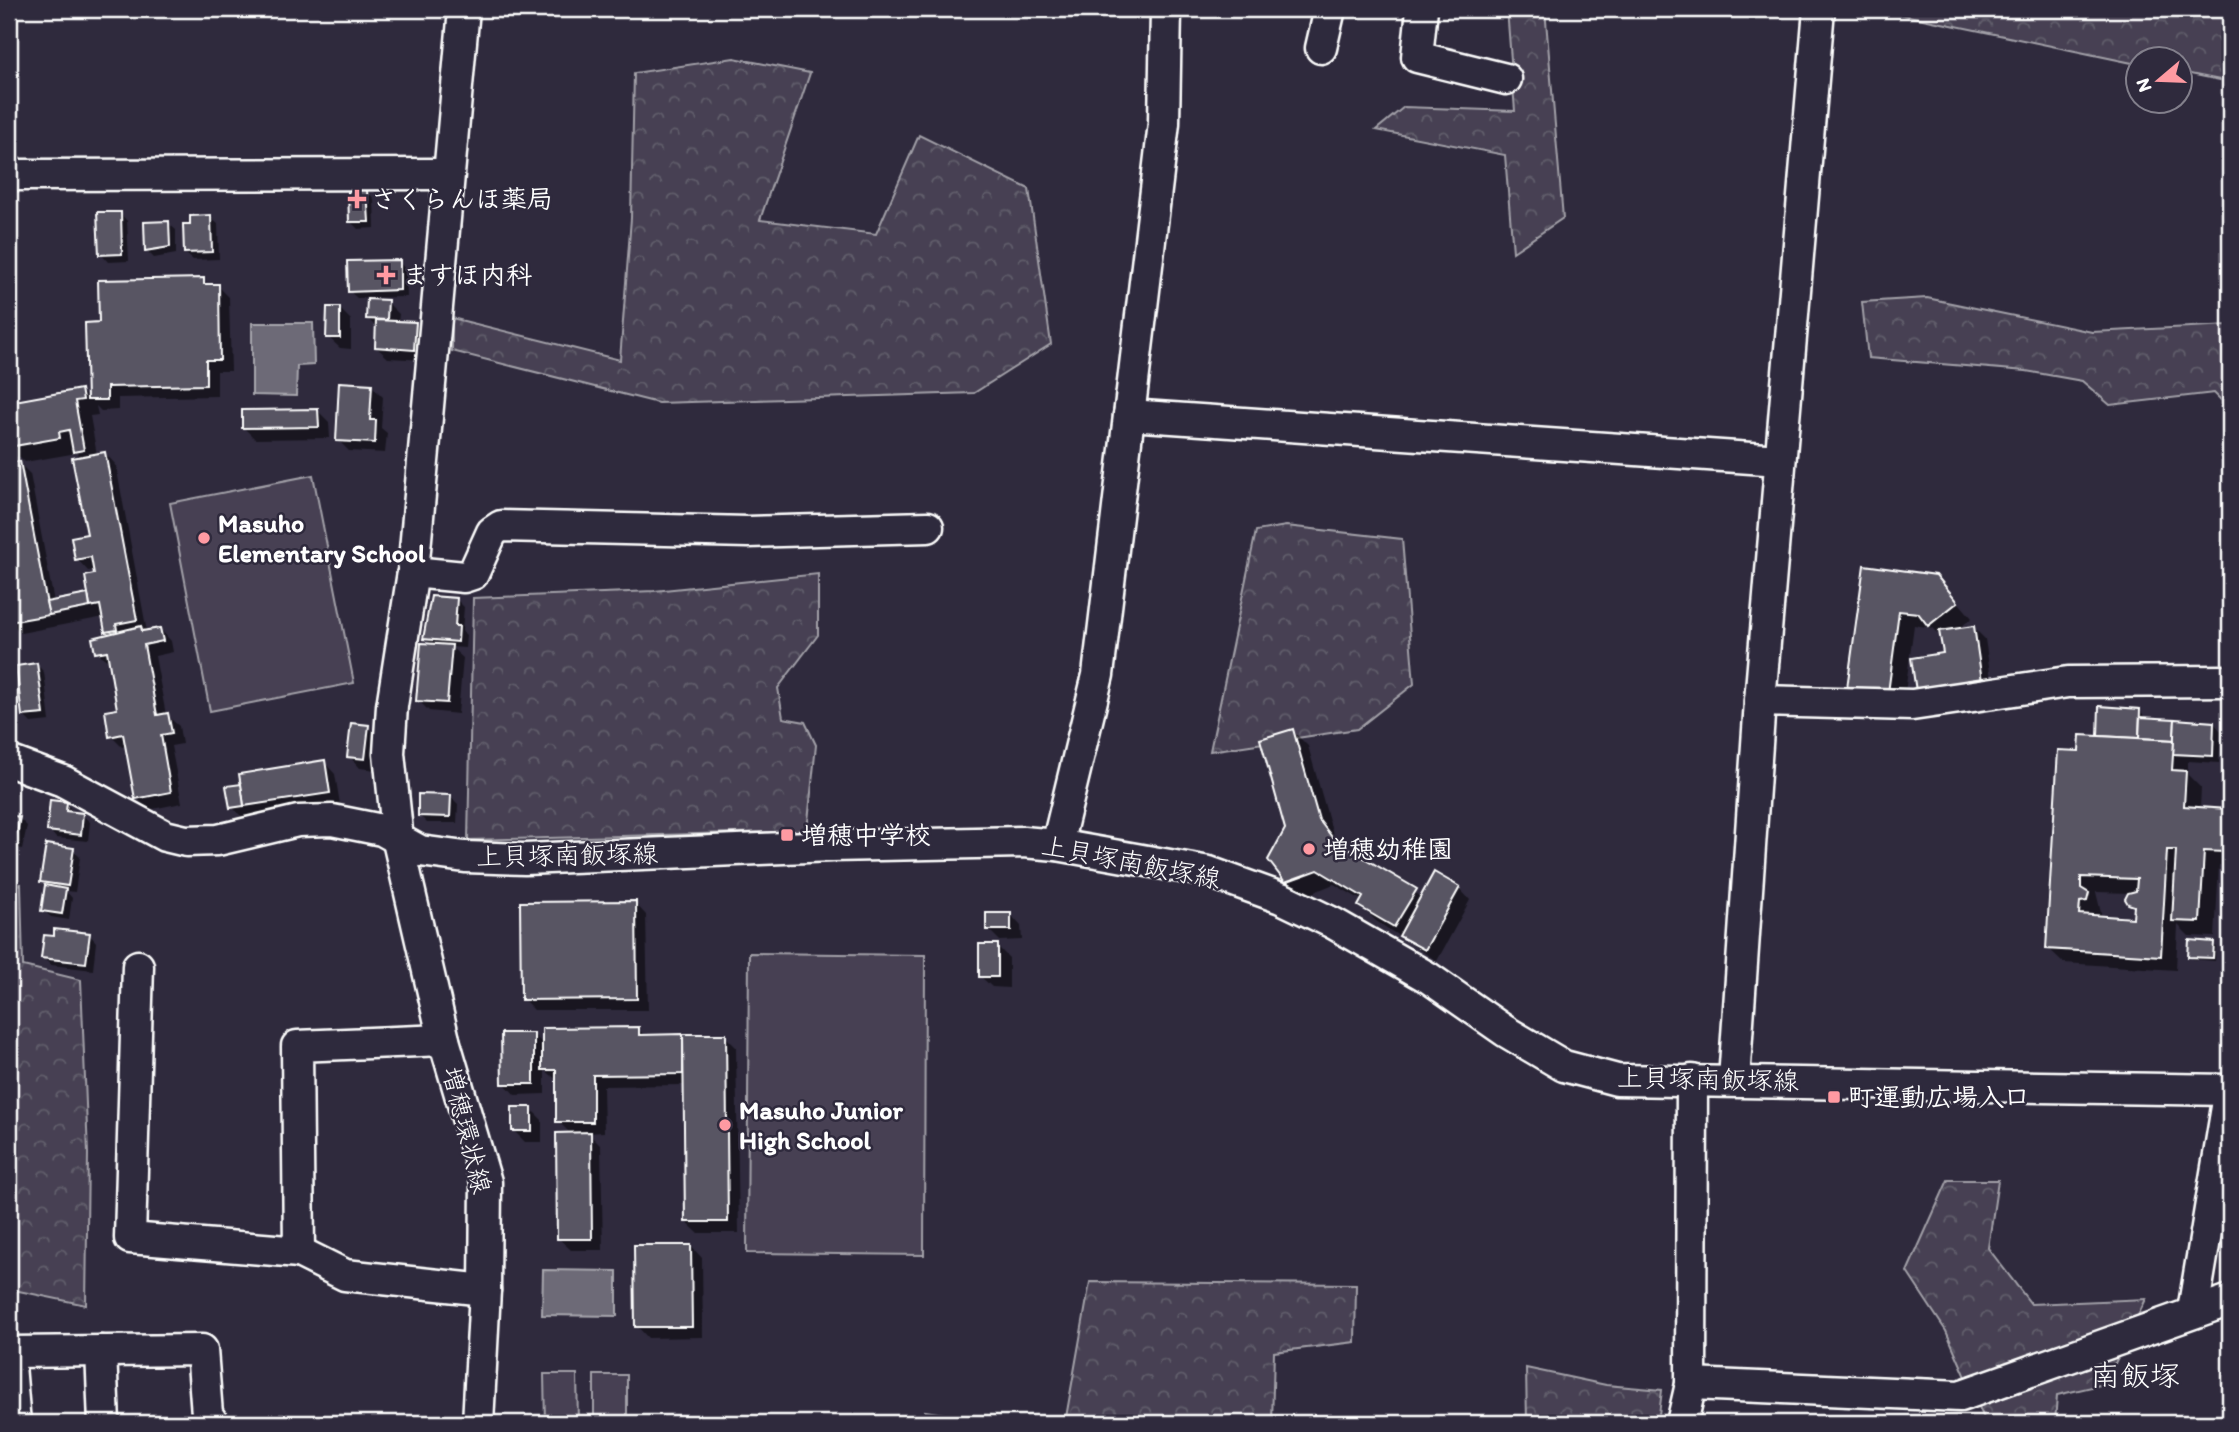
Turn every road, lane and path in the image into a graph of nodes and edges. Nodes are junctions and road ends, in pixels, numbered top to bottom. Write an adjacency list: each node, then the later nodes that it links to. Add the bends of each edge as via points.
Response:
1 (464, 9): 8 (street, 増穂環状線)
2 (1167, 9): 10 (street, via 1164,123)
3 (1329, 9): 6 (street)
4 (1422, 9): 7 (street, via 1417,57)
5 (1819, 9): 11 (street)
6 (1321, 48)
7 (1506, 79)
8 (449, 174): 9 (street); 13 (street, 増穂環状線)
9 (9, 175)
10 (1129, 415): 11 (street); 18 (street, via 1098,675)
11 (1780, 460): 15 (street)
12 (928, 527): 13 (street, via 747,532 501,526 492,532 473,574)
13 (413, 572): 17 (street, 増穂環状線, via 389,753)
14 (2230, 681): 15 (street, via 2068,682 1912,705)
15 (1760, 701): 22 (street)
16 (9, 761): 17 (street, 上貝塚南飯塚線, via 71,785 165,836 186,841 218,840 298,821 332,820 382,830)
17 (398, 841): 18 (street, 上貝塚南飯塚線, via 420,851 465,858 525,859 832,846); 20 (street, 増穂環状線)
18 (1057, 845): 21 (street, 上貝塚南飯塚線, via 1209,872 1281,898 1429,978 1564,1066 1617,1080)
19 (138, 966): 24 (street, via 130,1238)
20 (444, 1040): 24 (street, via 297,1046); 25 (street, 増穂環状線, via 485,1182)
21 (1692, 1080): 22 (street, 上貝塚南飯塚線); 30 (street)
22 (1734, 1080): 23 (street, 上貝塚南飯塚線)
23 (2230, 1089): 27 (street)
24 (299, 1252): 25 (street, via 345,1275)
25 (485, 1290): 34 (street, 増穂環状線)
26 (2230, 1300): 27 (street)
27 (2193, 1311): 30 (street, via 1960,1396)
28 (101, 1351): 29 (street); 32 (street); 33 (street, via 202,1350 207,1414)
29 (9, 1353): 31 (street)
30 (1691, 1384): 35 (street)
31 (15, 1423)
32 (104, 1423)
33 (213, 1423)
34 (478, 1423)
35 (1682, 1423)

